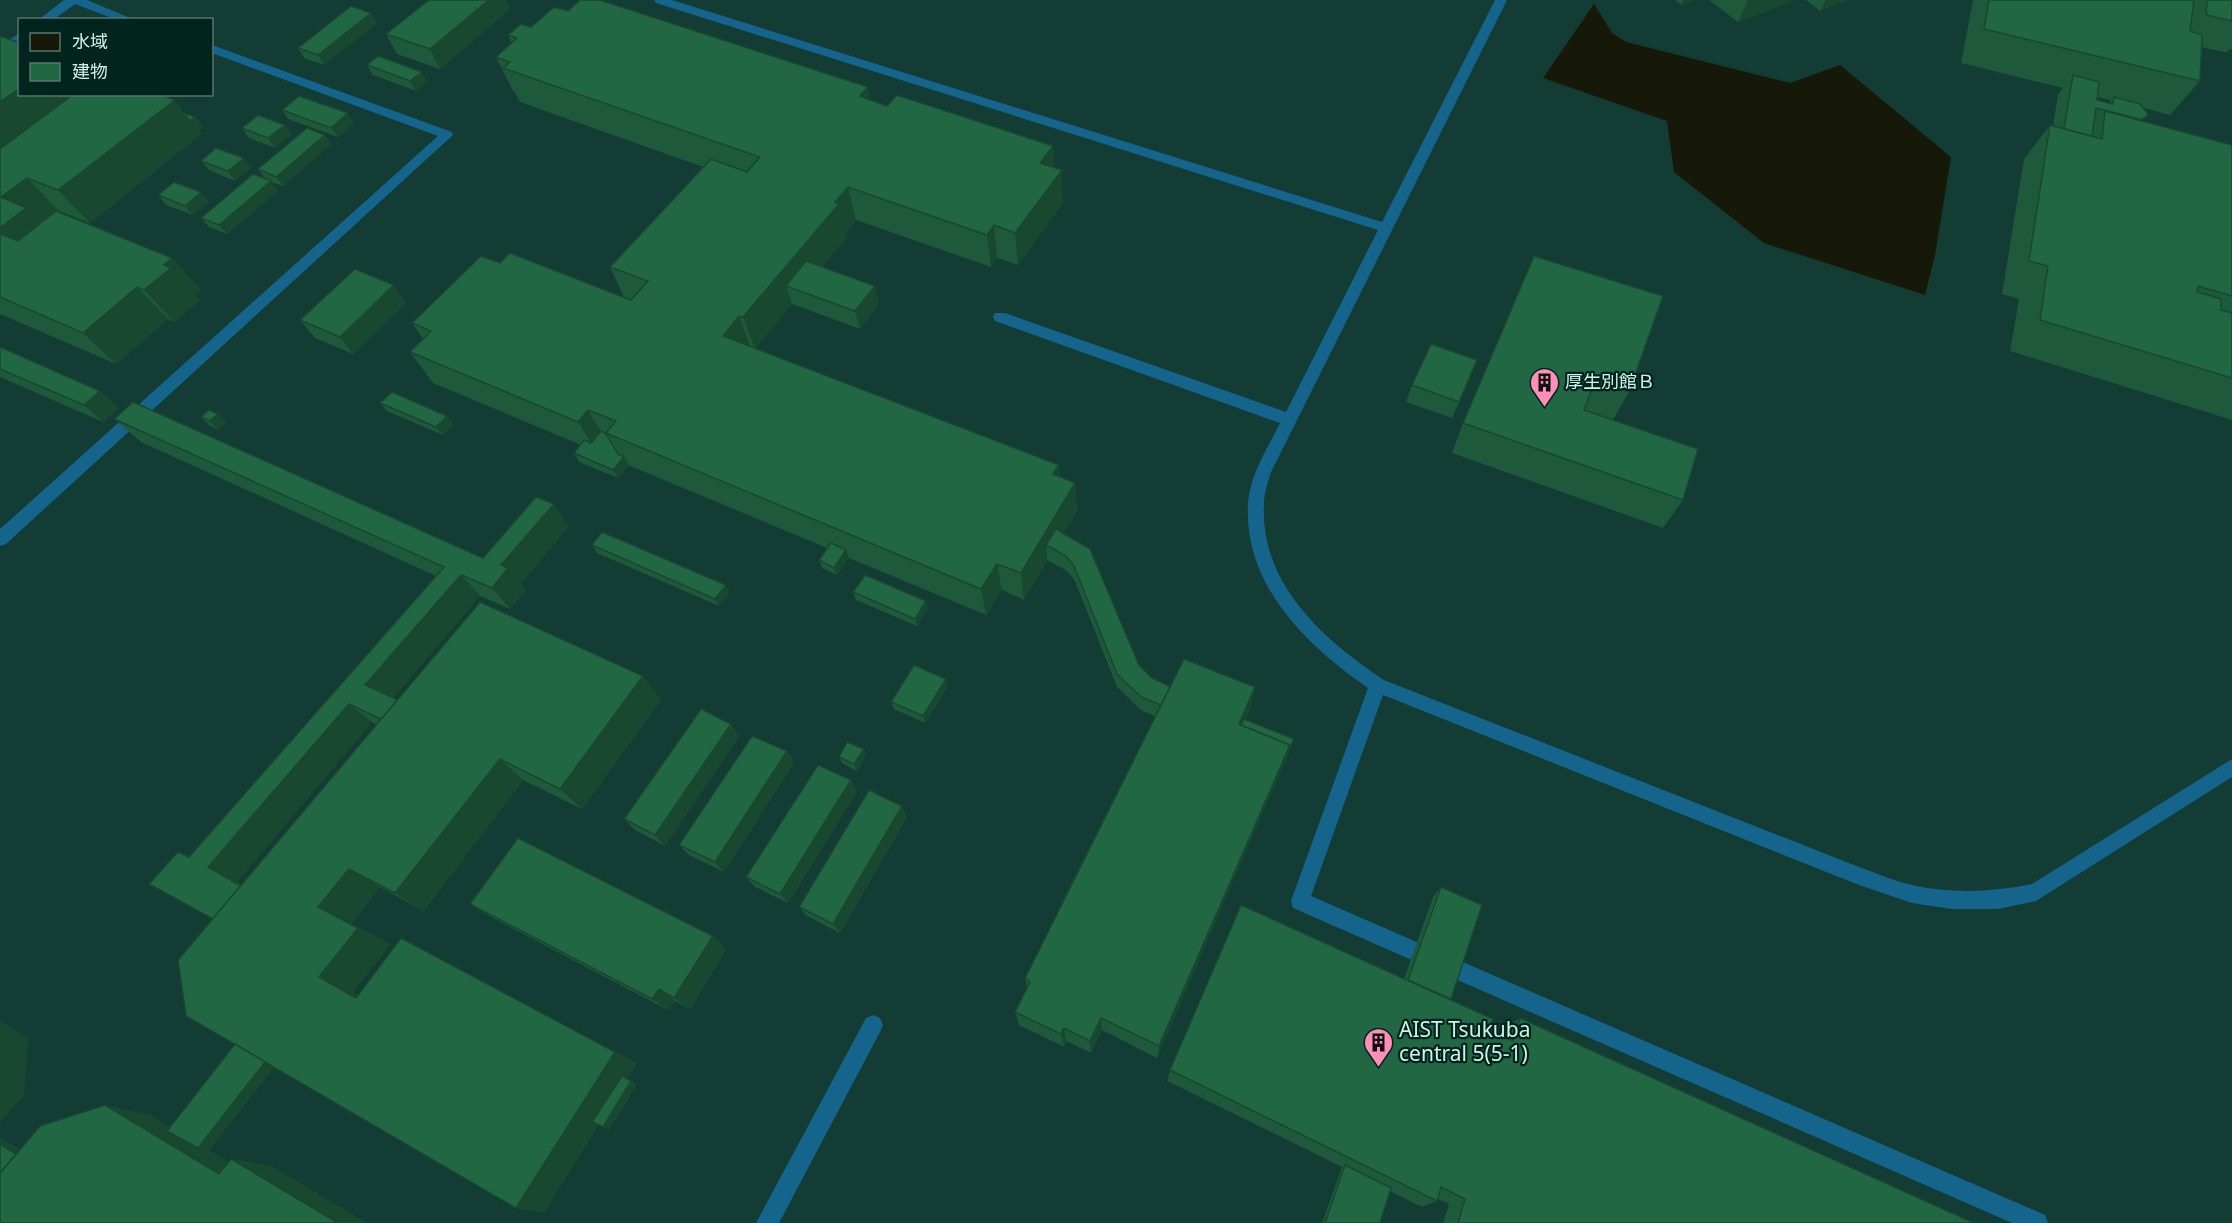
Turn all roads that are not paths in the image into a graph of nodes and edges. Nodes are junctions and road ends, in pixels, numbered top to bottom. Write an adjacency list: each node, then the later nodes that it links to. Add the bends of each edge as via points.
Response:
1 (74, 0): 4 (lane); 5 (lane)
2 (660, 0): 9 (lane)
3 (1501, 0): 9 (lane)
4 (47, 18)
5 (124, 18)
6 (18, 38): 7 (lane)
7 (0, 50)
8 (213, 50): 12 (lane, via 447,135)
9 (1386, 228): 11 (lane)
10 (1000, 317): 11 (lane)
11 (1290, 420): 13 (lane, via 1263,472 1256,503 1259,541 1270,577 1314,637)
12 (0, 539)
13 (1377, 685): 14 (lane, via 1859,876 1912,894 1952,900 1998,900 2036,892); 17 (lane, via 1300,901)
14 (2232, 767)
15 (873, 1025): 16 (lane)
16 (767, 1223)
17 (2037, 1223)

